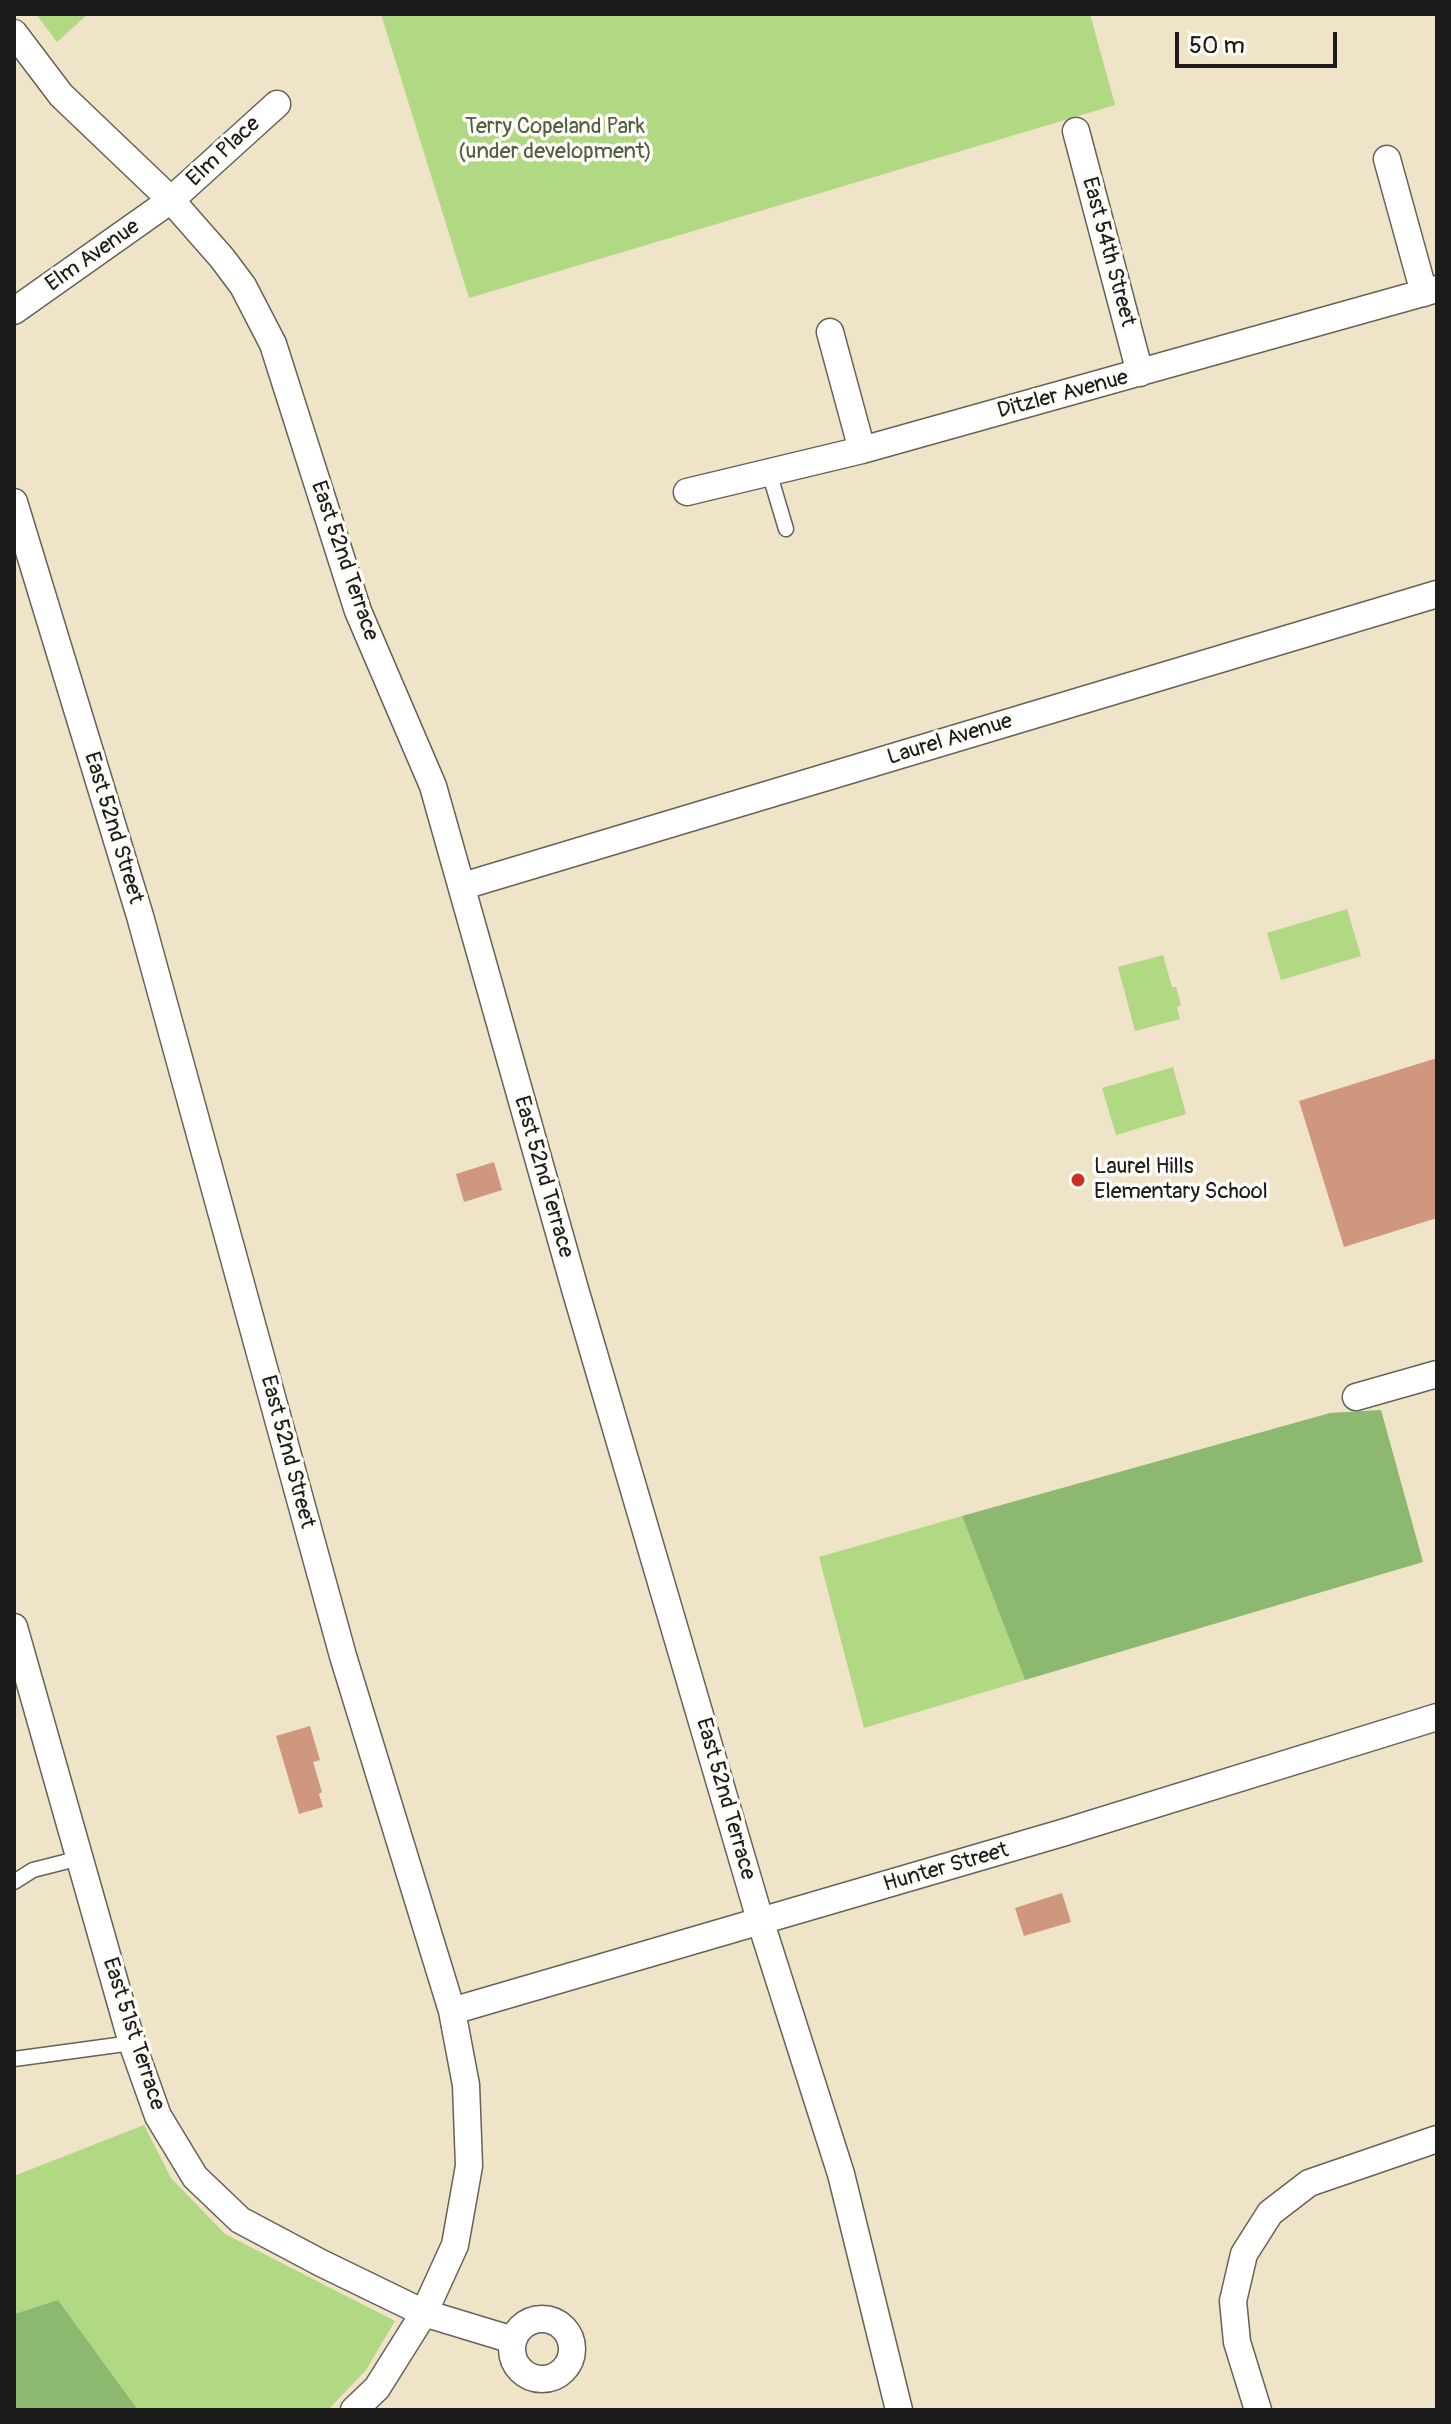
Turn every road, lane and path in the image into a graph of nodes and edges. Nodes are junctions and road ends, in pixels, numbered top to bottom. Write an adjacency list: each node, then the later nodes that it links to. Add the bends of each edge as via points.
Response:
1 (14, 33): 5 (street, East 52nd Terrace, via 61,95)
2 (277, 104): 5 (street, Elm Place)
3 (1076, 131): 9 (street, East 54th Street)
4 (1387, 159): 6 (street)
5 (171, 200): 7 (street, Elm Avenue); 16 (street, East 52nd Terrace, via 243,286 273,344 358,611 433,786)
6 (1431, 291): 9 (street, Ditzler Avenue)
7 (14, 311)
8 (830, 332): 10 (street)
9 (1140, 373): 10 (street, Ditzler Avenue)
10 (862, 450): 11 (street, Ditzler Avenue)
11 (769, 472): 12 (street, Ditzler Avenue); 14 (lane)
12 (687, 492)
13 (14, 502): 25 (street, East 52nd Street, via 140,916 343,1656)
14 (786, 529)
15 (1437, 594): 16 (street, Laurel Avenue)
16 (463, 886): 24 (street, East 52nd Terrace)
17 (1437, 1374): 18 (street)
18 (1356, 1397)
19 (14, 1627): 20 (street, East 51st Terrace)
20 (18, 1660): 22 (street, East 51st Terrace)
21 (1437, 1717): 24 (street, Hunter Street)
22 (80, 1858): 23 (lane, via 33,1870); 26 (street, East 51st Terrace)
23 (14, 1882)
24 (761, 1923): 25 (street, Hunter Street); 32 (street, East 52nd Terrace, via 841,2174)
25 (452, 2011): 29 (street, East 52nd Street, via 466,2085 469,2166 455,2245)
26 (132, 2043): 27 (lane); 29 (street, East 51st Terrace, via 158,2116 195,2177 240,2220)
27 (14, 2059)
28 (1437, 2139): 33 (street, via 1309,2183 1270,2213 1244,2254 1233,2301 1237,2342)
29 (424, 2313): 30 (street); 31 (street, East 52nd Street, via 377,2388)
30 (513, 2340)
31 (354, 2410)
32 (899, 2410)
33 (1258, 2410)

